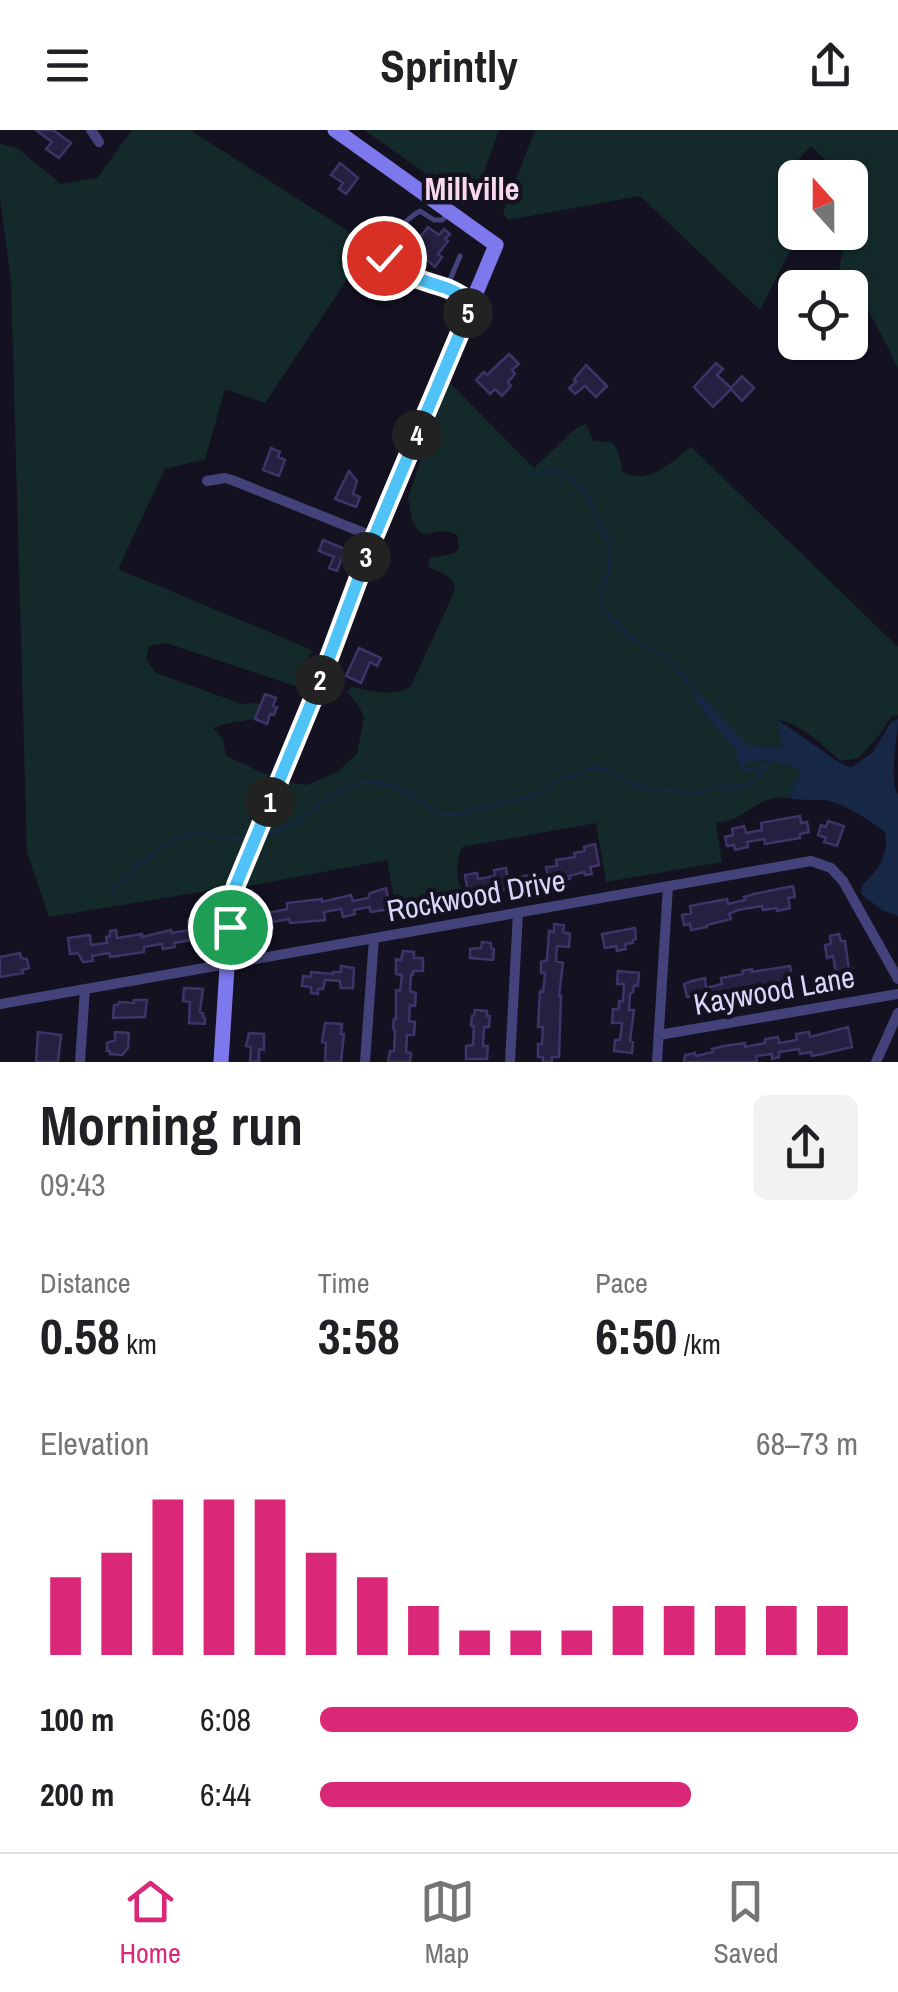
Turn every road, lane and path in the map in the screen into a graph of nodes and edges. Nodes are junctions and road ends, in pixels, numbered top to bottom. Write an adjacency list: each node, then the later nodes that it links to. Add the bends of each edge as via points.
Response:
1 (91, 130): 3 (street)
2 (336, 130): 4 (street)
3 (99, 142)
4 (450, 212): 6 (lane, via 442,220 413,214 384,258); 7 (street, via 496,245)
5 (460, 256): 6 (lane)
6 (447, 287): 7 (lane)
7 (473, 302): 9 (street)
8 (206, 481): 9 (street, via 232,480)
9 (374, 537): 13 (street, via 236,885)
10 (668, 886): 11 (street, Rockwood Drive); 14 (street, Rockwood Drive, via 819,863 843,880); 19 (street)
11 (518, 913): 12 (street, Rockwood Drive); 23 (street)
12 (374, 938): 13 (street, Rockwood Drive); 22 (street)
13 (227, 964): 15 (street, Rockwood Drive); 21 (street)
14 (898, 978)
15 (85, 989): 17 (street, Rockwood Drive); 20 (street)
16 (898, 994): 19 (street, Kaywood Lane)
17 (0, 1004)
18 (898, 1013): 25 (street)
19 (659, 1035): 24 (street)
20 (80, 1062)
21 (220, 1062)
22 (366, 1062)
23 (510, 1062)
24 (657, 1062)
25 (876, 1062)

